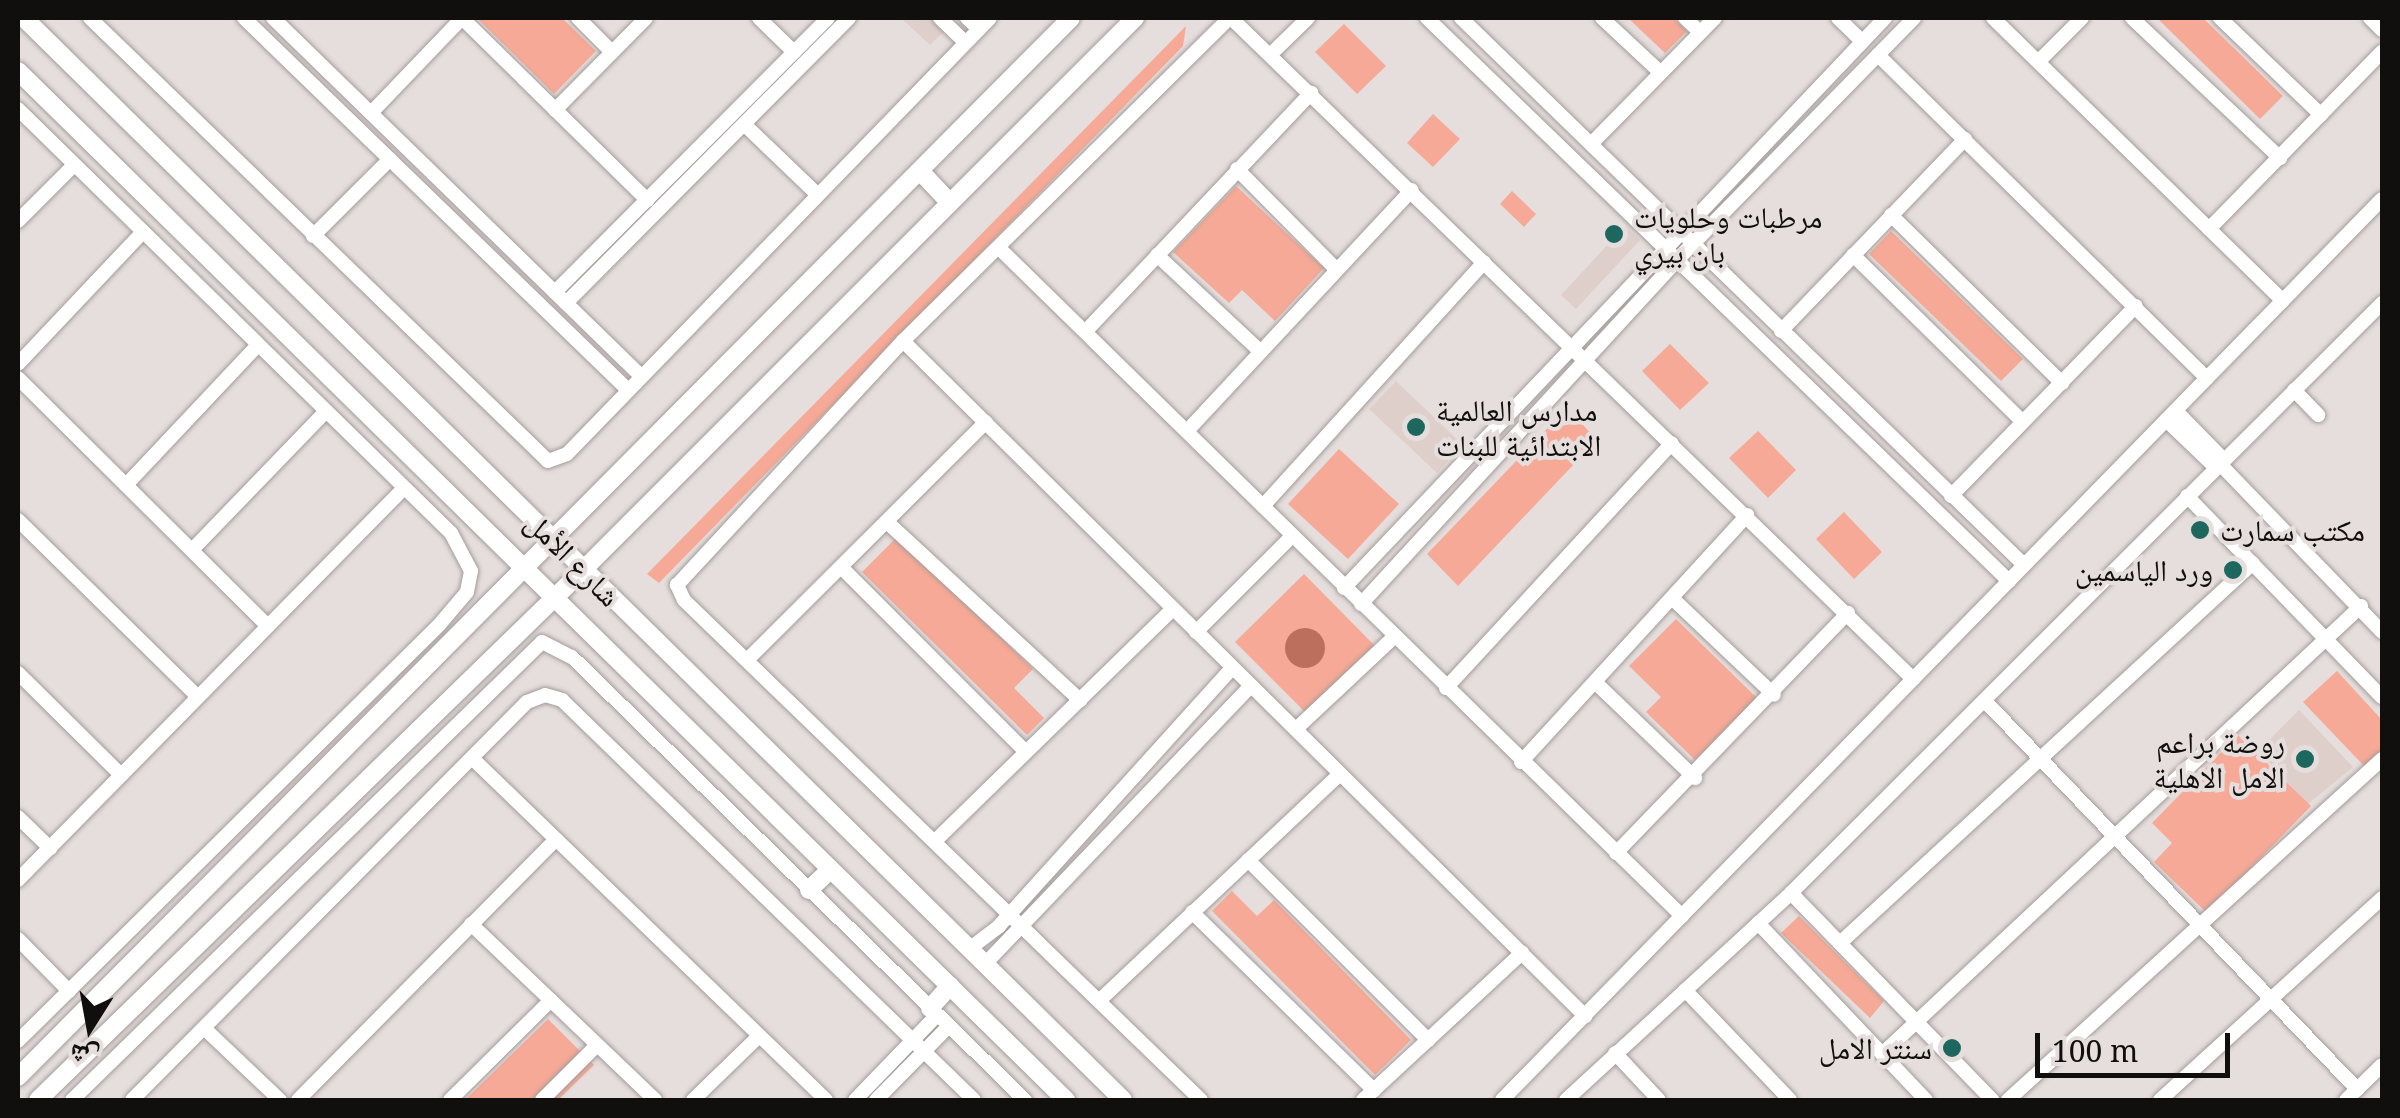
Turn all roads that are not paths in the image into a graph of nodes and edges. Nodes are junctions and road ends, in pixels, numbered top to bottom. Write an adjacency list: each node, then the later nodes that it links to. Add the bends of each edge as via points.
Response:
1 (24, 18): 108 (main road, شارع الأمل)
2 (90, 18): 64 (street)
3 (244, 18): 50 (street)
4 (273, 18): 44 (street)
5 (578, 18): 33 (street)
6 (646, 18): 33 (street)
7 (760, 18): 34 (street)
8 (828, 18): 34 (street)
9 (850, 18): 46 (street)
10 (940, 18): 32 (street)
11 (1071, 18): 53 (main road)
12 (1135, 18): 58 (main road)
13 (1230, 18): 36 (street); 67 (street)
14 (1308, 18): 36 (street)
15 (1427, 18): 66 (street)
16 (1461, 18): 48 (street)
17 (1602, 18): 40 (street)
18 (1685, 18): 30 (street)
19 (1714, 18): 30 (street)
20 (1838, 18): 31 (street)
21 (1885, 18): 31 (street)
22 (1914, 18): 37 (street)
23 (1993, 18): 38 (street)
24 (2082, 18): 38 (street)
25 (2132, 18): 49 (street)
26 (2220, 18): 45 (street)
27 (2370, 18): 29 (street)
28 (979, 21): 32 (street)
29 (2382, 30)
30 (1700, 32): 40 (street)
31 (1862, 41): 62 (street)
32 (966, 42): 55 (street)
33 (612, 52): 43 (street)
34 (794, 52): 57 (street)
35 (2382, 52): 45 (street)
36 (1272, 54): 41 (street)
37 (1878, 55): 47 (street); 65 (street)
38 (2039, 62): 61 (street)
39 (18, 71): 113 (main road, شارع الأمل)
40 (1660, 72): 48 (street)
41 (1311, 94): 52 (street); 54 (street)
42 (18, 110): 51 (street)
43 (555, 110): 44 (street, via 462,18); 57 (street)
44 (371, 113): 73 (street)
45 (2321, 115): 49 (street)
46 (746, 126): 55 (street); 73 (street)
47 (1965, 139): 59 (street); 76 (street)
48 (1591, 144): 62 (street)
49 (2280, 158): 61 (street)
50 (390, 159): 64 (street); 89 (street)
51 (74, 164): 60 (street); 63 (street)
52 (1237, 169): 68 (street); 72 (street)
53 (921, 172): 58 (main road); 108 (main road)
54 (1412, 190): 71 (street); 72 (street)
55 (816, 194): 85 (street)
56 (2382, 198): 74 (street)
57 (647, 200): 73 (street)
58 (950, 203): 114 (main road)
59 (1891, 215): 69 (street); 88 (street)
60 (18, 221)
61 (2208, 229): 74 (street)
62 (1678, 230): 65 (street); 66 (street)
63 (143, 232): 80 (street); 84 (street)
64 (313, 236): 89 (street, via 548,461 567,454)
65 (1694, 244): 70 (street); 78 (street)
66 (1663, 246): 70 (street); 81 (street)
67 (1000, 249): 77 (street); 79 (street)
68 (1158, 254): 77 (street); 82 (street)
69 (1853, 255): 78 (street); 95 (street)
70 (1677, 260): 83 (street); 115 (street)
71 (1484, 262): 81 (street); 103 (street)
72 (1336, 269): 82 (street)
73 (560, 298): 85 (street)
74 (2282, 301): 87 (street)
75 (2382, 303): 90 (street)
76 (2136, 306): 87 (street); 88 (street)
77 (1086, 331): 96 (street)
78 (1781, 331): 101 (street)
79 (903, 341): 94 (street); 128 (street, via 680,576 684,600)
80 (258, 345): 91 (street); 99 (street)
81 (1569, 346): 83 (street); 116 (street)
82 (1262, 352): 96 (street)
83 (1583, 361): 97 (street); 119 (street)
84 (18, 364)
85 (641, 376): 89 (street)
86 (18, 378): 99 (street)
87 (2207, 378): 92 (street)
88 (2062, 383): 95 (street)
89 (628, 390)
90 (2294, 390): 93 (street); 98 (street)
91 (326, 412): 100 (street); 109 (street)
92 (2171, 415): 98 (street); 111 (street)
93 (2318, 416)
94 (986, 422): 106 (street); 121 (street)
95 (2023, 422): 101 (street)
96 (1188, 430): 103 (street)
97 (1672, 443): 104 (street); 134 (street)
98 (2219, 463): 102 (street); 120 (street)
99 (126, 485): 109 (street)
100 (404, 488): 123 (street); 175 (street, via 463,548 471,571 466,592)
101 (1951, 496): 111 (street)
102 (2187, 496): 110 (street); 139 (street)
103 (1262, 506): 107 (street)
104 (1747, 515): 118 (street); 122 (street)
105 (18, 520): 137 (street)
106 (887, 522): 112 (street); 138 (street)
107 (1292, 536): 116 (street); 124 (street)
108 (555, 540): 113 (main road); 114 (main road, شارع الأمل)
109 (192, 550): 123 (street)
110 (2253, 563): 127 (street); 143 (street)
111 (2024, 566): 115 (street)
112 (841, 567): 128 (street); 141 (street)
113 (527, 569): 117 (main road, شارع الأمل); 192 (main road)
114 (583, 570): 117 (main road); 170 (main road, شارع الأمل)
115 (2009, 581): 131 (street)
116 (1344, 588): 119 (street)
117 (554, 596): 156 (main road, شارع الأمل); 195 (main road)
118 (1673, 599): 132 (street); 135 (street)
119 (1361, 604): 126 (street)
120 (2361, 606): 125 (street); 127 (street)
121 (1172, 610): 124 (street); 138 (street)
122 (1848, 613): 131 (street); 135 (street)
123 (268, 626): 137 (street)
124 (1196, 632): 129 (street)
125 (2382, 632)
126 (1395, 636): 134 (street); 140 (street)
127 (2325, 639): 136 (street); 150 (street)
128 (746, 660): 152 (street)
129 (1232, 668): 133 (street); 161 (street)
130 (18, 673): 146 (street)
131 (1913, 679): 163 (street)
132 (1597, 684): 145 (street); 148 (street)
133 (1250, 687): 140 (street); 166 (street)
134 (1446, 688): 145 (street)
135 (1774, 695): 148 (street)
136 (2382, 696)
137 (198, 697): 146 (street)
138 (1080, 700): 141 (street)
139 (1985, 701): 143 (street); 159 (street)
140 (1296, 730): 147 (street)
141 (1025, 751): 152 (street)
142 (472, 758): 151 (street); 183 (street); 188 (street, via 533,698 562,700)
143 (2040, 758): 150 (street); 169 (street)
144 (2382, 759): 167 (street)
145 (1521, 762): 154 (street)
146 (121, 775): 153 (street)
147 (1339, 775): 155 (street); 171 (street)
148 (1695, 778): 154 (street)
149 (18, 816): 153 (street)
150 (2115, 836): 167 (street); 181 (street)
151 (556, 838): 165 (street); 184 (street)
152 (936, 840): 161 (street)
153 (50, 848): 157 (street)
154 (1616, 853): 163 (street)
155 (1248, 860): 162 (street); 185 (street)
156 (831, 869): 158 (main road); 173 (main road, شارع الأمل)
157 (18, 880)
158 (809, 890): 179 (street); 196 (street, via 572,657 550,643 528,650)
159 (1791, 892): 164 (street); 169 (street)
160 (2382, 898): 176 (street)
161 (1011, 909): 166 (street); 170 (street)
162 (1192, 912): 178 (street); 194 (street)
163 (1682, 916): 180 (street)
164 (1758, 923): 174 (street); 190 (street)
165 (471, 924): 177 (street); 199 (street)
166 (1023, 924): 172 (street); 178 (street)
167 (2201, 924): 176 (street); 218 (street)
168 (18, 939): 175 (street)
169 (1840, 942): 181 (street)
170 (969, 949): 172 (main road, شارع الأمل)
171 (1522, 953): 180 (street); 185 (street)
172 (984, 964): 210 (main road, شارع الأمل)
173 (950, 986): 179 (main road); 209 (main road, شارع الأمل)
174 (1684, 990): 189 (street); 215 (street)
175 (68, 991): 186 (street)
176 (2272, 999): 193 (street); 219 (street)
177 (551, 1000): 187 (street); 200 (street)
178 (1100, 1000): 211 (street)
179 (934, 1011): 182 (street); 188 (street)
180 (1584, 1016): 212 (street)
181 (1916, 1022): 190 (street); 217 (street)
182 (949, 1026): 188 (street); 208 (street)
183 (204, 1028): 197 (street); 198 (street)
184 (759, 1036): 203 (street); 204 (street)
185 (1428, 1040): 194 (street)
186 (18, 1042)
187 (597, 1045): 201 (street); 202 (street)
188 (918, 1046): 205 (street); 206 (street); 207 (street)
189 (1615, 1053): 213 (street); 214 (street)
190 (1882, 1054): 216 (street)
191 (2382, 1066): 193 (street)
192 (18, 1077)
193 (2357, 1089): 220 (street)
194 (1368, 1095)
195 (38, 1100)
196 (72, 1100)
197 (132, 1100)
198 (280, 1100)
199 (298, 1100)
200 (450, 1100)
201 (542, 1100)
202 (656, 1100)
203 (693, 1100)
204 (826, 1100)
205 (855, 1100)
206 (876, 1100)
207 (974, 1100)
208 (1025, 1100)
209 (1066, 1100)
210 (1123, 1100)
211 (1201, 1100)
212 (1502, 1100)
213 (1566, 1100)
214 (1659, 1100)
215 (1790, 1100)
216 (1926, 1100)
217 (1992, 1100)
218 (2008, 1100)
219 (2160, 1100)
220 (2346, 1100)

